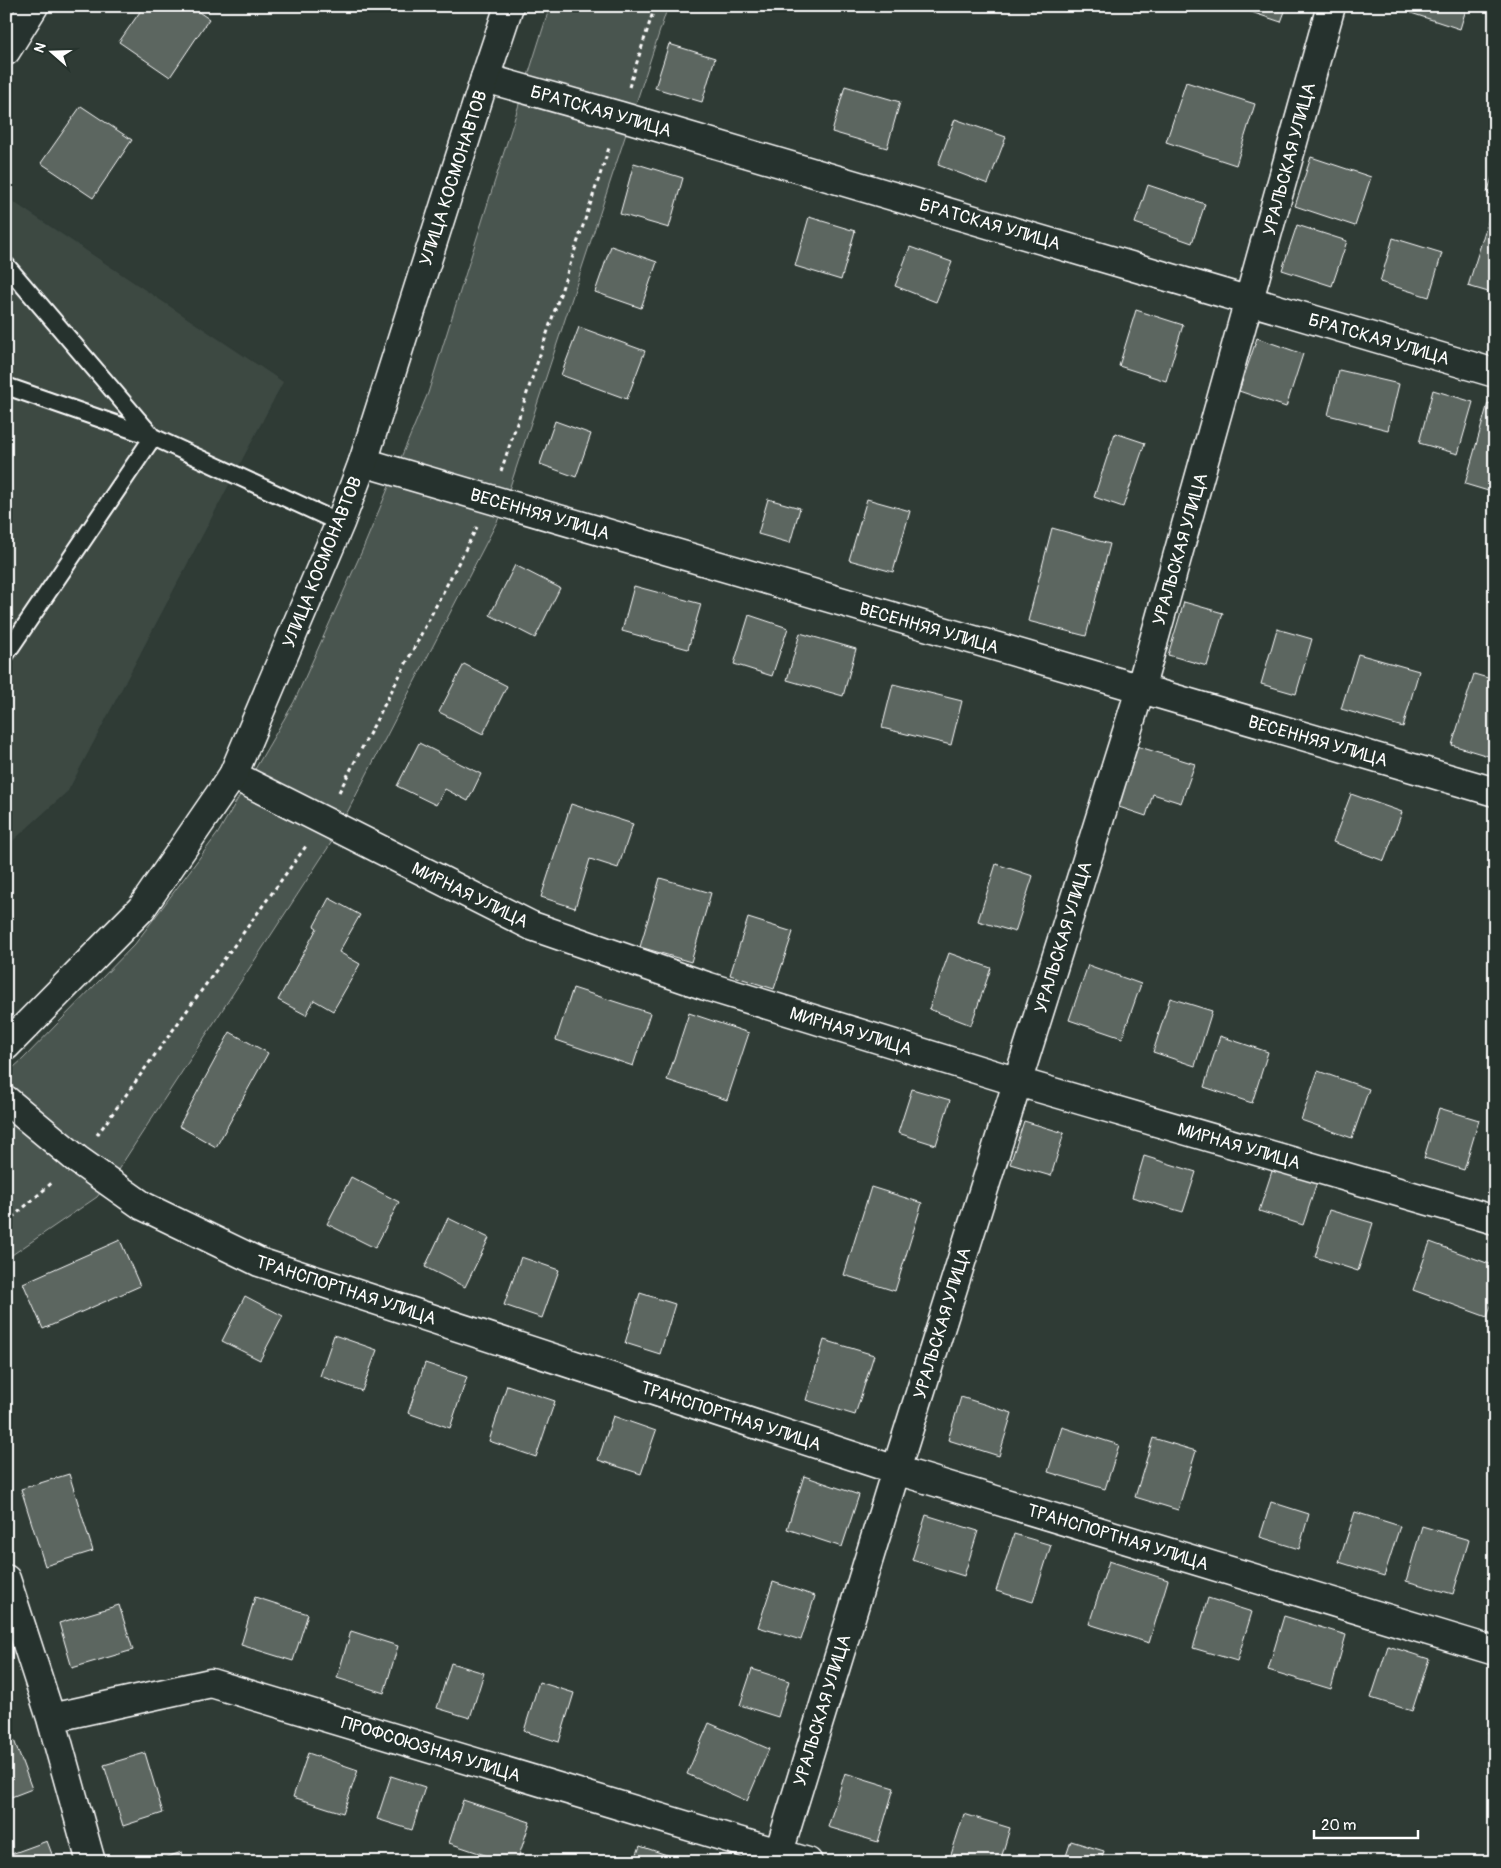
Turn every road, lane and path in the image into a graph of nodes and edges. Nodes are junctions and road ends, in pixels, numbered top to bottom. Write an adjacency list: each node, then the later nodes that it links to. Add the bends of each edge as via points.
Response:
1 (34, 6): 5 (street)
2 (509, 6): 6 (street, УЛИЦА КОСМОНАВТОВ)
3 (655, 6): 7 (path)
4 (1331, 6): 9 (street, УРАЛЬСКАЯ УЛИЦА)
5 (6, 51)
6 (485, 78): 7 (street, БРАТСКАЯ УЛИЦА); 13 (street, УЛИЦА КОСМОНАВТОВ)
7 (620, 116): 9 (street, БРАТСКАЯ УЛИЦА); 14 (path)
8 (6, 265): 12 (lane)
9 (1250, 300): 10 (street, БРАТСКАЯ УЛИЦА); 17 (street, УРАЛЬСКАЯ УЛИЦА)
10 (1495, 373)
11 (6, 386): 12 (lane)
12 (153, 437): 15 (lane); 16 (lane)
13 (363, 462): 14 (street, ВЕСЕННЯЯ УЛИЦА); 15 (street, УЛИЦА КОСМОНАВТОВ)
14 (491, 500): 17 (street, ВЕСЕННЯЯ УЛИЦА); 20 (path)
15 (340, 523): 18 (street, УЛИЦА КОСМОНАВТОВ)
16 (6, 654)
17 (1140, 690): 19 (street, ВЕСЕННЯЯ УЛИЦА); 22 (street, УРАЛЬСКАЯ УЛИЦА)
18 (233, 775): 20 (street, МИРНАЯ УЛИЦА); 21 (street, УЛИЦА КОСМОНАВТОВ, via 141,909)
19 (1495, 792)
20 (324, 822): 22 (street, МИРНАЯ УЛИЦА, via 532,926 706,986); 24 (path)
21 (6, 1046)
22 (1018, 1082): 25 (street, МИРНАЯ УЛИЦА); 27 (street, УРАЛЬСКАЯ УЛИЦА)
23 (6, 1100): 24 (street, ТРАНСПОРТНАЯ УЛИЦА)
24 (78, 1160): 26 (path); 27 (street, ТРАНСПОРТНАЯ УЛИЦА, via 143,1206 259,1262)
25 (1495, 1220)
26 (6, 1223)
27 (896, 1470): 29 (street, ТРАНСПОРТНАЯ УЛИЦА); 31 (street, УРАЛЬСКАЯ УЛИЦА)
28 (6, 1579): 30 (street)
29 (1495, 1651)
30 (51, 1718): 31 (street, ПРОФСОЮЗНАЯ УЛИЦА, via 211,1683); 32 (street)
31 (777, 1857): 33 (street, ПРОФСОЮЗНАЯ УЛИЦА)
32 (91, 1862)
33 (808, 1862)

